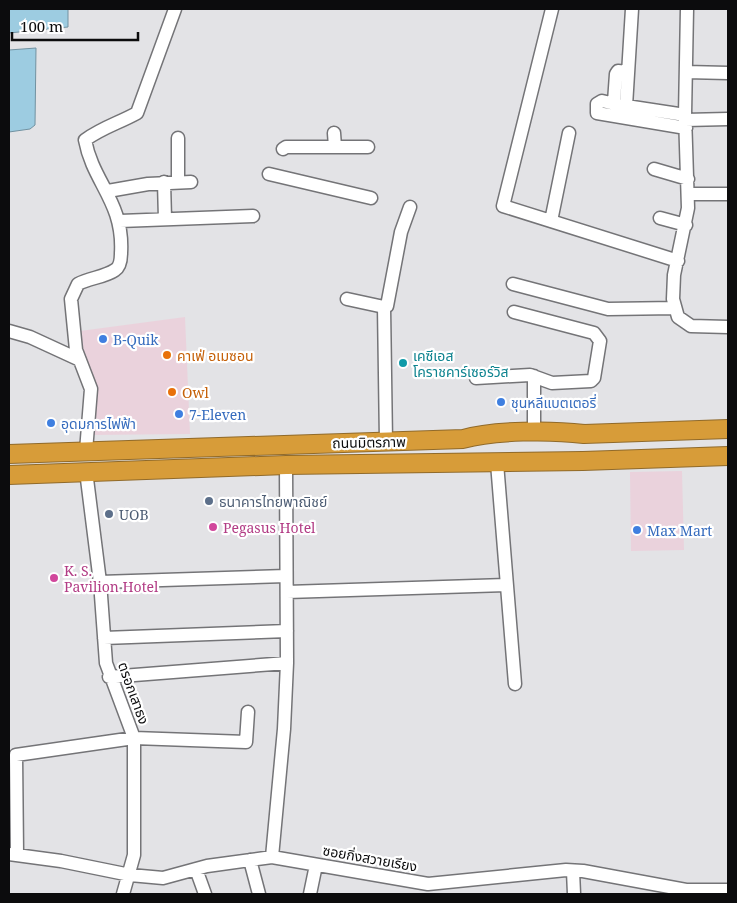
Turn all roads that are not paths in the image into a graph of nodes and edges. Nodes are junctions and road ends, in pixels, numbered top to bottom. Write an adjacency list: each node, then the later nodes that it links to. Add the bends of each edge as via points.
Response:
1 (175, 9): 23 (street, via 138,113 104,127 85,140 88,156)
2 (552, 9): 32 (street, via 503,204 505,208)
3 (632, 9): 5 (street)
4 (687, 9): 6 (street)
5 (628, 72): 8 (street, via 618,71 616,74); 9 (street, via 625,97 626,106)
6 (686, 72): 7 (street); 12 (street)
7 (728, 74)
8 (615, 104): 9 (street); 10 (street, via 602,101 597,104 597,113)
9 (630, 108): 10 (street)
10 (661, 118): 12 (street)
11 (728, 119): 12 (street)
12 (685, 121): 21 (street)
13 (334, 132): 16 (street)
14 (569, 133): 32 (street)
15 (178, 138): 22 (street, via 184,182)
16 (335, 147): 17 (street); 18 (street)
17 (368, 147)
18 (282, 149)
19 (654, 169): 21 (street)
20 (269, 174): 26 (street)
21 (688, 179): 24 (street)
22 (164, 182): 23 (street); 30 (street)
23 (108, 191): 31 (street)
24 (688, 194): 25 (street); 33 (street)
25 (728, 194)
26 (371, 198)
27 (410, 207): 37 (street, via 400,232 387,306)
28 (254, 216): 30 (street)
29 (660, 218): 33 (street)
30 (165, 219): 31 (street)
31 (120, 221): 42 (street, via 119,266 114,271 78,284 71,299)
32 (551, 221): 34 (street)
33 (686, 225): 34 (street)
34 (678, 261): 38 (street, via 673,293)
35 (513, 284): 38 (street, via 608,309)
36 (347, 299): 37 (street)
37 (384, 307): 47 (street)
38 (676, 308): 40 (street, via 678,317 691,326)
39 (514, 312): 43 (street, via 594,333 600,338 592,381 552,384)
40 (728, 327)
41 (9, 331): 42 (street)
42 (80, 360): 49 (street, via 91,389)
43 (534, 376): 44 (street); 46 (street)
44 (476, 378)
45 (728, 429): 46 (highway, ถนนมิตรภาพ)
46 (534, 433): 47 (highway, ถนนมิตรภาพ)
47 (386, 442): 49 (highway, ถนนมิตรภาพ)
48 (728, 446): 52 (highway, via 684,447)
49 (86, 451): 50 (highway, ถนนมิตรภาพ); 55 (highway)
50 (9, 454)
51 (728, 456): 52 (highway, ถนนมิตรภาพ)
52 (583, 461): 53 (highway, ถนนมิตรภาพ)
53 (497, 462): 54 (highway, ถนนมิตรภาพ); 59 (street)
54 (286, 465): 55 (highway, ถนนมิตรภาพ); 57 (street)
55 (86, 472): 56 (highway, ถนนมิตรภาพ); 58 (street, ตรอกเสาธง)
56 (9, 475)
57 (286, 576): 58 (street); 60 (street)
58 (100, 582): 62 (street, ตรอกเสาธง)
59 (506, 585): 60 (street); 65 (street)
60 (287, 592): 61 (street)
61 (287, 631): 62 (street); 63 (street)
62 (104, 638): 64 (street, ตรอกเสาธง)
63 (287, 663): 64 (street); 69 (street)
64 (109, 677): 67 (street, ตรอกเสาธง)
65 (515, 684)
66 (248, 712): 67 (street, via 246,742)
67 (134, 738): 68 (street, via 16,755); 74 (street, ตรอกเสาธง, via 135,834)
68 (13, 853): 74 (street, ซอยกิ่งสวายเรียง)
69 (272, 857): 70 (street, ซอยกิ่งสวายเรียง); 71 (street, ซอยกิ่งสวายเรียง)
70 (250, 860): 72 (street, ซอยกิ่งสวายเรียง); 80 (street)
71 (316, 864): 75 (street, ซอยกิ่งสวายเรียง); 81 (street)
72 (196, 869): 74 (street, ซอยกิ่งสวายเรียง, via 168,877); 79 (street)
73 (573, 871): 75 (street, ซอยกิ่งสวายเรียง); 76 (street, ซอยกิ่งสวายเรียง); 82 (street)
74 (130, 875): 78 (street, ตรอกเสาธง)
75 (428, 889)
76 (655, 889): 77 (street, ซอยกิ่งสวายเรียง)
77 (728, 890)
78 (123, 894)
79 (205, 894)
80 (259, 894)
81 (310, 894)
82 (574, 894)

